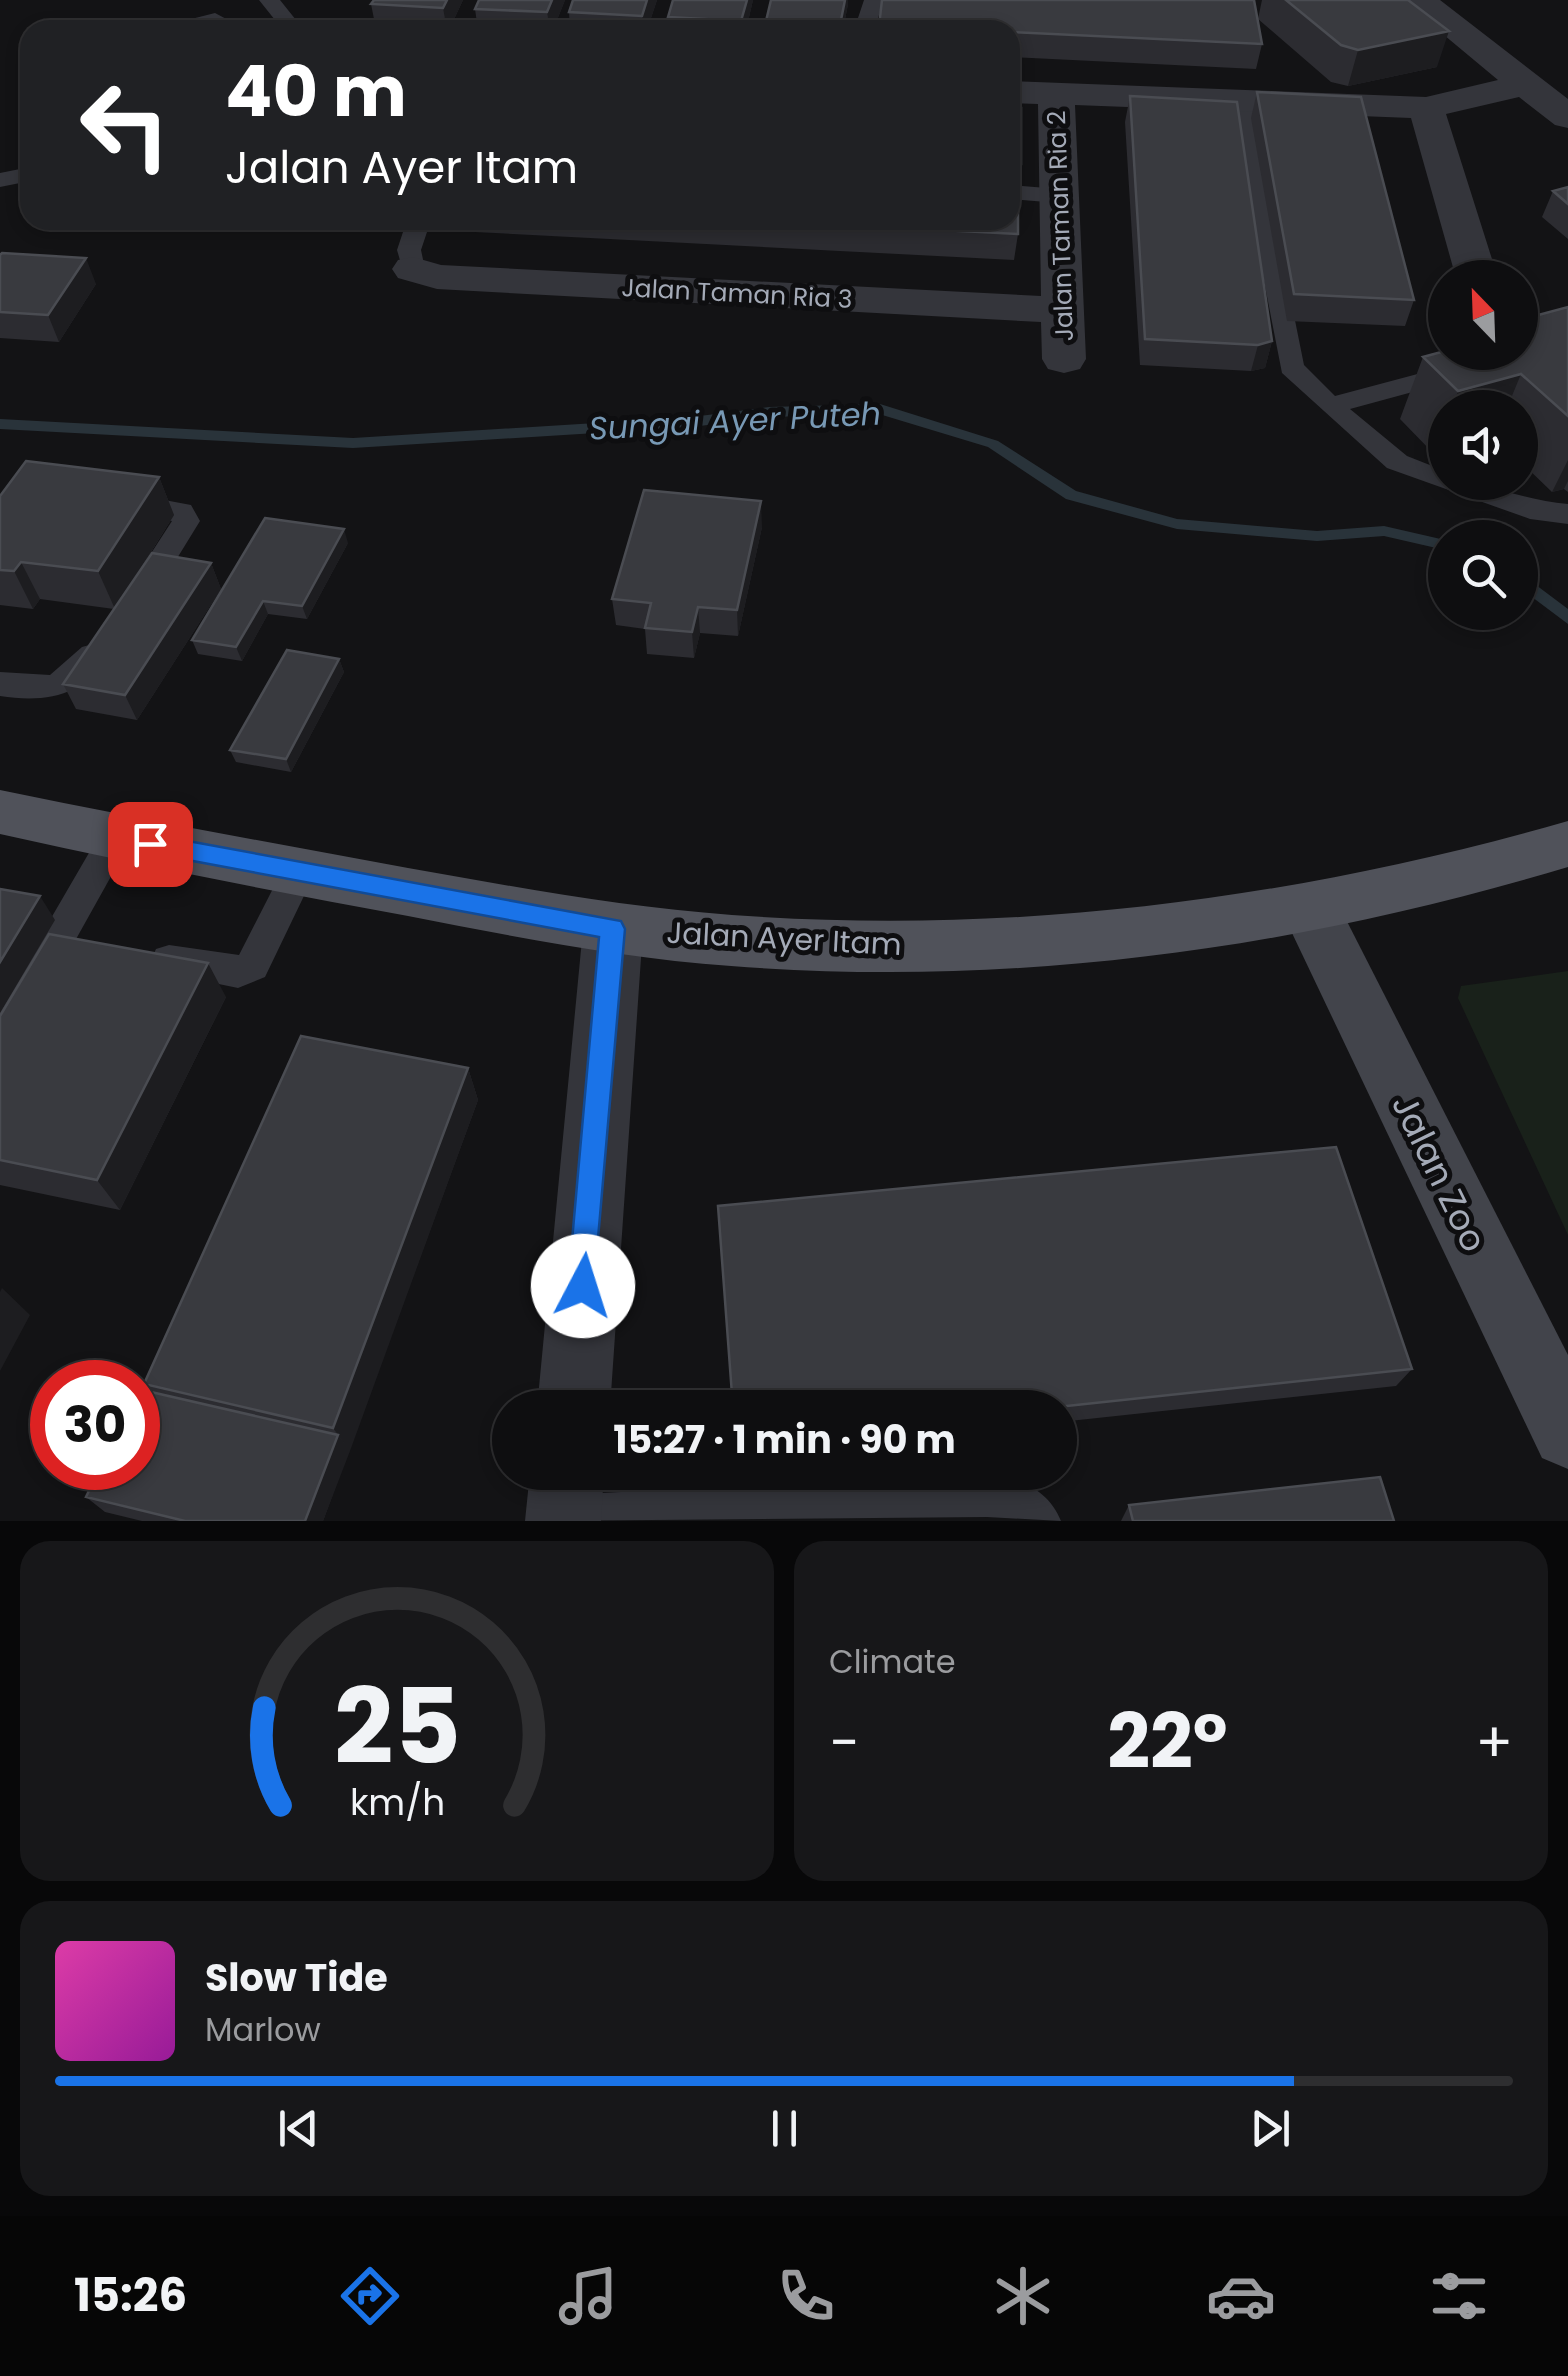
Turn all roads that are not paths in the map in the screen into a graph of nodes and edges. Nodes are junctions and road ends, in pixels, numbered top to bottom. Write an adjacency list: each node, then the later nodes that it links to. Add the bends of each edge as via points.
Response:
1 (269, 0): 3 (lane)
2 (1419, 0): 4 (street)
3 (286, 20)
4 (1527, 84): 8 (street); 9 (street)
5 (1020, 92): 6 (street)
6 (1056, 94): 7 (street); 11 (street, Jalan Taman Ria 2)
7 (1240, 102): 8 (street); 18 (lane, via 1288,360)
8 (1426, 108): 13 (street)
9 (1568, 116)
10 (1020, 193): 11 (lane)
11 (1059, 196): 15 (street, Jalan Taman Ria 2)
12 (415, 230): 14 (lane, via 407,258)
13 (1472, 260)
14 (413, 269): 15 (street, Jalan Taman Ria 3, via 437,277)
15 (1062, 310): 16 (street, Jalan Taman Ria 2)
16 (1064, 359)
17 (1462, 370): 18 (lane)
18 (1330, 406): 19 (lane, via 1405,467)
19 (1428, 476)
20 (90, 499): 23 (lane, via 167,507 186,521 68,683 36,690)
21 (1502, 500): 22 (lane)
22 (1568, 514)
23 (0, 684)
24 (0, 812): 25 (main road, Jalan Ayer Itam)
25 (116, 837): 27 (main road, Jalan Ayer Itam); 30 (lane)
26 (1568, 844): 28 (main road, Jalan Ayer Itam, via 1456,880)
27 (298, 873): 29 (main road, Jalan Ayer Itam); 32 (lane, via 252,966 238,973)
28 (1312, 912): 29 (main road, Jalan Ayer Itam, via 956,948); 35 (main road, Jalan Zoo)
29 (612, 929): 34 (street)
30 (58, 938): 31 (lane); 33 (lane)
31 (94, 945)
32 (130, 952)
33 (0, 1040)
34 (574, 1390)
35 (1568, 1432)
36 (565, 1504): 37 (lane, via 987,1495 1010,1498)
37 (1039, 1521)

